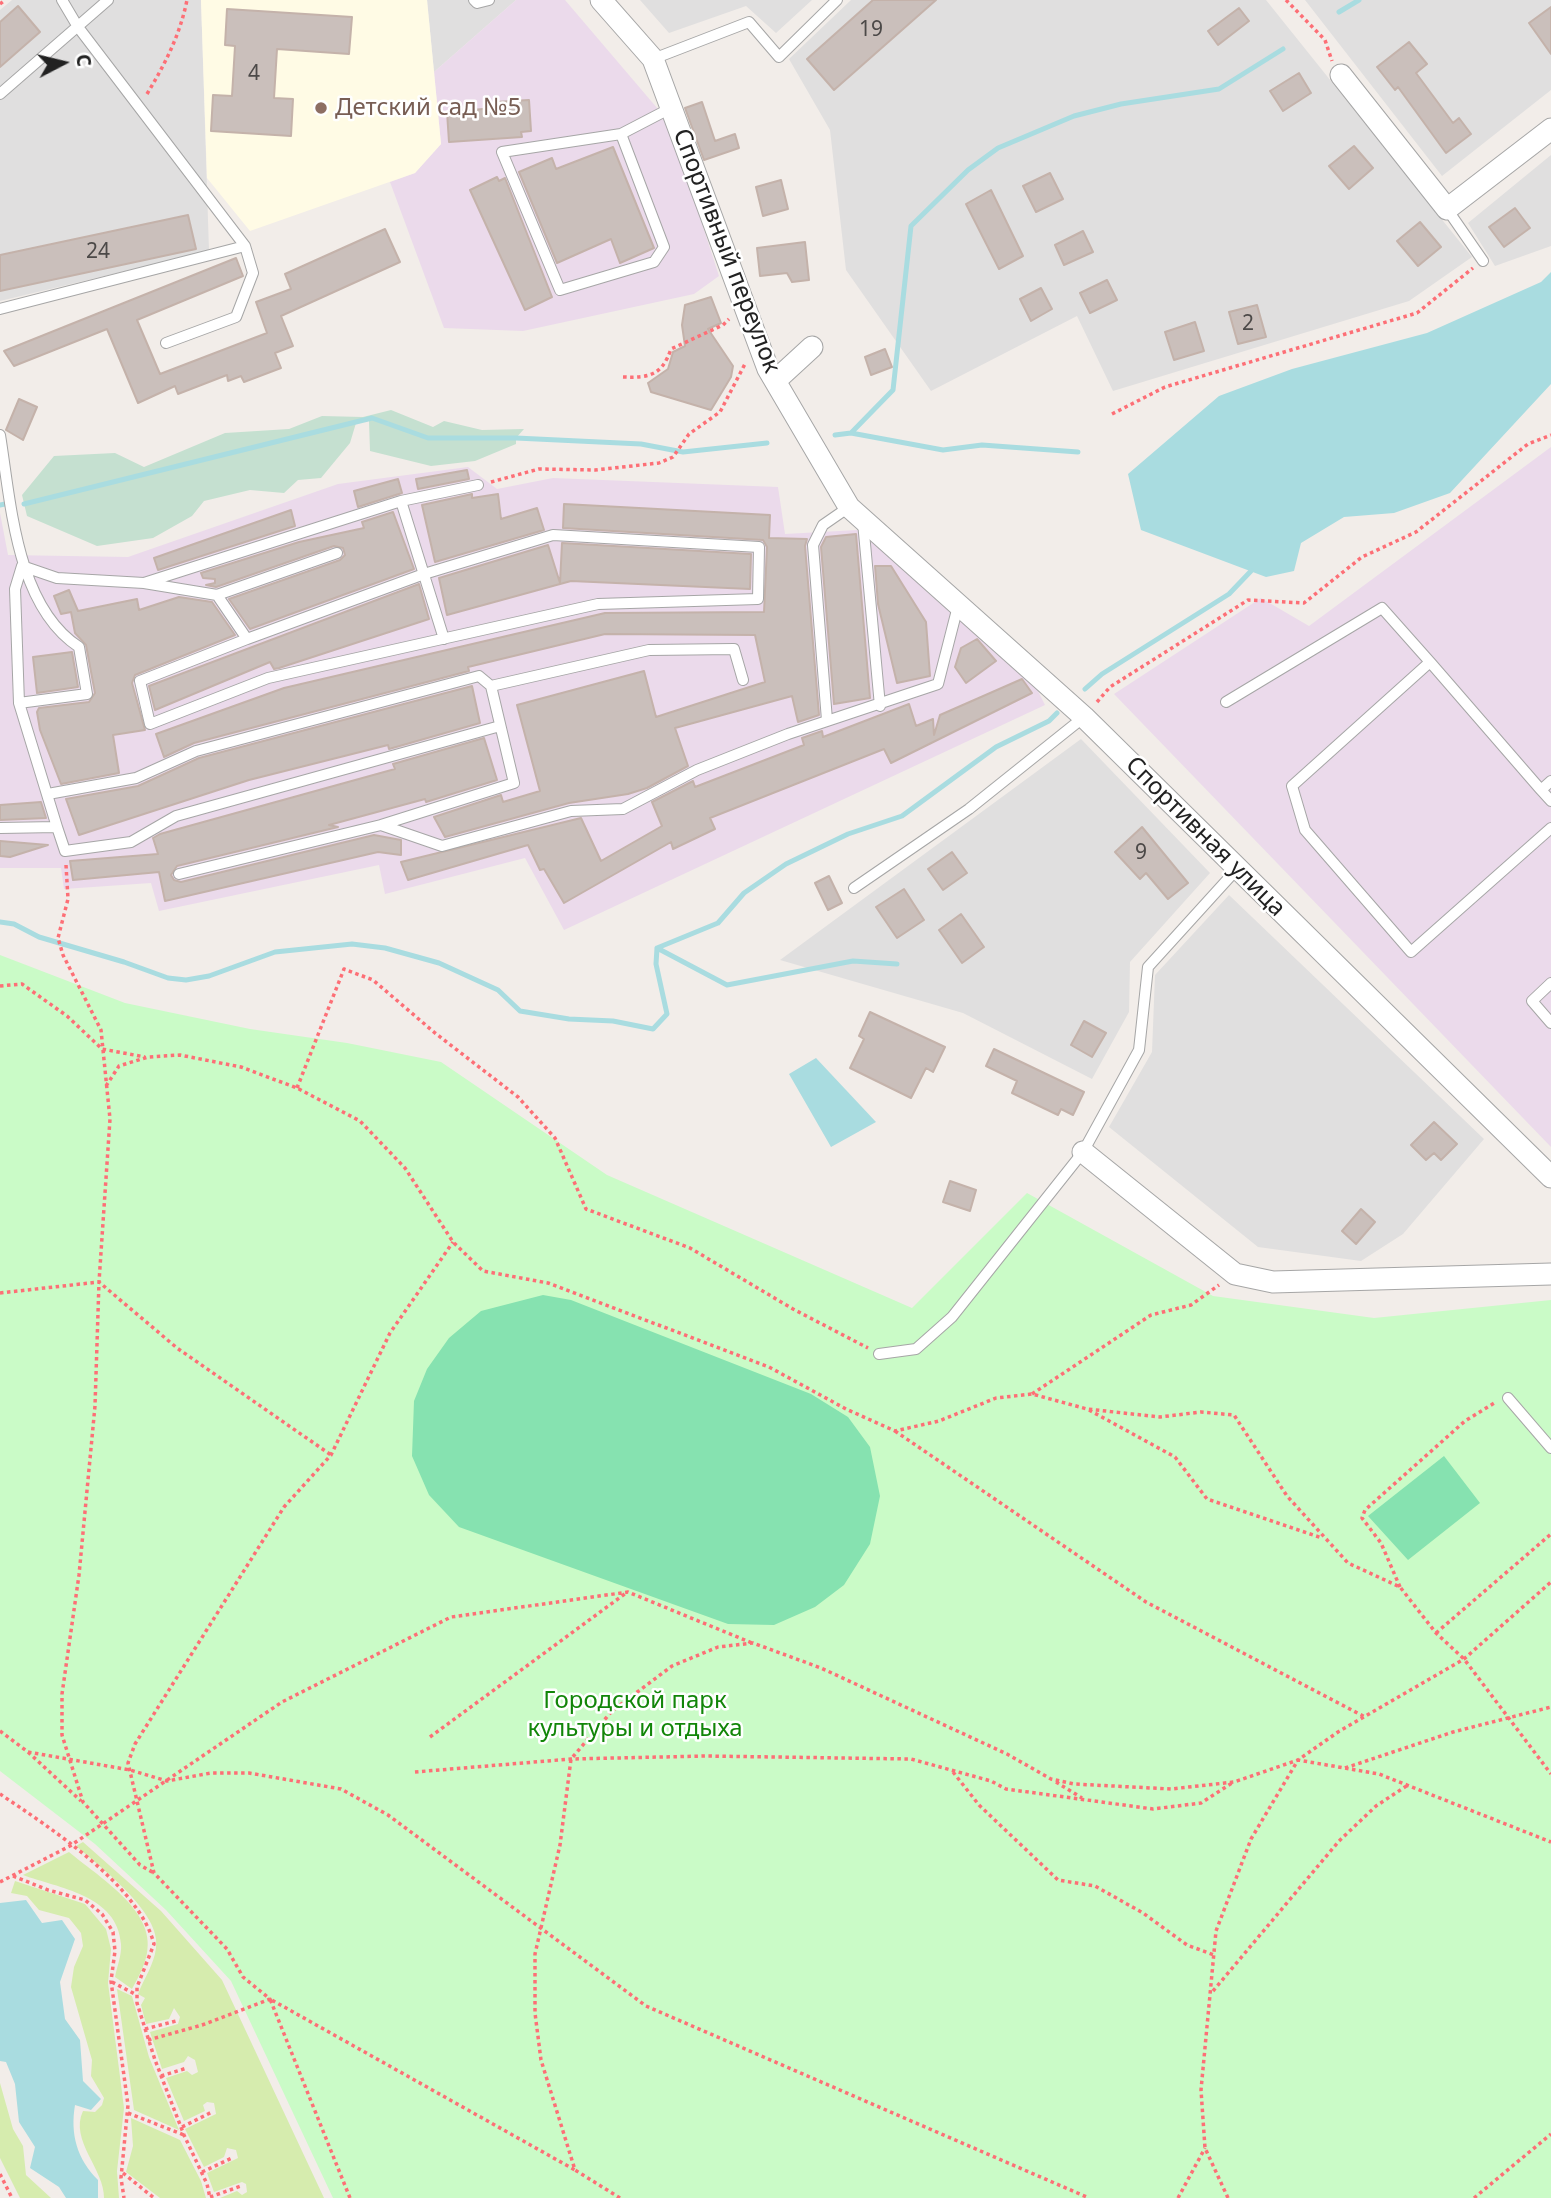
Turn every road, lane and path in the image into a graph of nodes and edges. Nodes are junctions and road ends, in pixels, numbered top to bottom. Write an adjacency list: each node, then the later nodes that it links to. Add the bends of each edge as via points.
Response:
1 (5, 0): 10 (path)
2 (62, 0): 11 (lane)
3 (108, 0): 11 (lane)
4 (187, 0): 15 (path, via 165,63)
5 (474, 0): 6 (lane)
6 (489, 0)
7 (601, 0): 12 (street, Спортивный переулок)
8 (837, 0): 12 (lane, via 779,57 749,22)
9 (1286, 0): 13 (path, via 1325,40)
10 (0, 4)
11 (78, 27): 14 (lane); 15 (lane)
12 (653, 59): 16 (street, Спортивный переулок)
13 (1341, 75): 19 (street)
14 (0, 94)
15 (139, 106): 20 (lane)
16 (671, 108): 18 (lane); 22 (street, Спортивный переулок)
17 (1551, 129): 19 (street)
18 (621, 134): 18 (lane, via 502,152 560,290 654,262 664,247)
19 (1447, 209): 21 (lane)
20 (245, 246): 23 (lane); 24 (lane, via 253,273 236,317)
21 (1483, 261): 29 (path, via 1417,313 1165,387)
22 (743, 301): 25 (street, Спортивный переулок); 27 (path, via 723,325 671,349 665,366 654,373)
23 (0, 309)
24 (166, 343)
25 (758, 343): 28 (street, Спортивный переулок); 32 (path, via 720,412 689,434 673,457 659,464 594,470 539,469)
26 (813, 346): 28 (street)
27 (623, 377)
28 (775, 381): 34 (street, Спортивный переулок)
29 (1112, 414)
30 (0, 435): 36 (lane)
31 (1551, 435): 49 (path, via 1528,444 1416,532 1362,557 1304,603 1248,600 1186,636 1110,687)
32 (478, 485): 33 (lane)
33 (401, 501): 37 (lane); 38 (lane)
34 (856, 513): 40 (street, Спортивная улица); 48 (lane); 50 (lane, via 823,525 813,545)
35 (337, 553): 39 (lane)
36 (22, 566): 38 (lane, via 57,578); 47 (lane, via 15,589); 47 (lane, via 61,635 79,646 87,694)
37 (424, 574): 41 (lane); 42 (lane); 42 (lane, via 553,535 759,547 758,599 598,604)
38 (144, 583): 39 (lane)
39 (217, 595): 41 (lane)
40 (959, 602): 48 (lane, via 938,684); 49 (street, Спортивная улица)
41 (247, 639): 42 (lane, via 140,681 150,724 268,678)
42 (444, 639)
43 (1430, 662): 46 (lane, via 1382,608); 53 (lane); 59 (lane, via 1292,786 1305,830 1411,952)
44 (743, 680): 45 (lane, via 734,649 649,650)
45 (491, 687): 51 (lane); 54 (lane, via 479,676 195,751 136,778)
46 (1226, 702)
47 (19, 703): 54 (lane)
48 (880, 706): 50 (lane)
49 (1084, 717): 61 (street, Спортивная улица); 63 (lane, via 969,809)
50 (827, 720): 56 (lane, via 697,770 623,809 571,811 442,846)
51 (500, 726): 56 (lane, via 514,783); 60 (lane, via 176,816 131,842)
52 (1551, 781): 53 (lane)
53 (1541, 790): 55 (lane)
54 (48, 794): 57 (lane)
55 (1551, 801)
56 (381, 825): 62 (lane)
57 (57, 827): 58 (lane); 60 (lane)
58 (0, 828)
59 (1551, 828)
60 (65, 850): 67 (path, via 68,899 58,938 101,1030)
61 (1237, 869): 71 (lane, via 1149,967 1139,1050); 72 (street, Спортивная улица)
62 (179, 874)
63 (854, 888)
64 (1551, 983): 66 (lane, via 1532,1001)
65 (0, 986): 67 (path, via 22,984 67,1016)
66 (1551, 1023)
67 (102, 1049): 68 (path); 69 (path)
68 (148, 1058): 69 (path, via 119,1066); 70 (path, via 180,1055 241,1067)
69 (106, 1086): 76 (path, via 110,1119)
70 (297, 1088): 73 (path, via 360,1121 405,1168); 78 (path, via 344,970 373,980 519,1097 555,1138 586,1209 690,1248)
71 (1083, 1152): 74 (street); 78 (lane, via 953,1317 916,1349)
72 (1551, 1177)
73 (453, 1242): 82 (path, via 483,1271 548,1283 769,1367); 84 (path, via 390,1333)
74 (1235, 1274): 75 (street, via 1273,1282); 79 (path, via 1191,1305 1151,1315)
75 (1551, 1274)
76 (99, 1282): 77 (path); 84 (path, via 177,1348); 100 (path, via 95,1406 62,1694 62,1735)
77 (0, 1293)
78 (878, 1354)
79 (1032, 1394): 81 (path); 82 (path, via 996,1398)
80 (1508, 1398): 83 (lane); 88 (path, via 1485,1406 1465,1421 1365,1510 1362,1518 1381,1543)
81 (1087, 1409): 86 (path, via 1174,1457 1207,1499); 86 (path, via 1160,1417 1201,1412 1234,1415 1287,1496)
82 (895, 1431): 94 (path, via 1146,1602)
83 (1551, 1448)
84 (331, 1455): 103 (path, via 284,1507 135,1744)
85 (1551, 1534): 90 (path)
86 (1325, 1539): 88 (path, via 1348,1563)
87 (1551, 1582): 92 (path)
88 (1400, 1587): 90 (path)
89 (628, 1592): 91 (path); 97 (path); 108 (path, via 451,1617 282,1702)
90 (1436, 1633): 92 (path)
91 (753, 1643): 99 (path, via 718,1647 672,1666 612,1711); 107 (path, via 821,1668)
92 (1464, 1659): 94 (path); 95 (path)
93 (1551, 1707): 95 (path)
94 (1365, 1717): 101 (path)
95 (1510, 1719): 102 (path, via 1453,1732); 106 (path)
96 (0, 1731): 98 (path)
97 (430, 1737)
98 (28, 1752): 100 (path); 114 (path)
99 (571, 1759): 104 (path, via 911,1759); 105 (path); 121 (path, via 560,1845)
100 (70, 1760): 103 (path); 114 (path)
101 (1298, 1760): 102 (path); 109 (path); 122 (path, via 1251,1839 1216,1931)
102 (1345, 1768): 110 (path)
103 (130, 1770): 108 (path); 112 (path)
104 (952, 1770): 113 (path, via 1006,1789); 122 (path, via 979,1805 1058,1880 1095,1886 1187,1945)
105 (415, 1772)
106 (1551, 1774)
107 (1051, 1779): 109 (path, via 1171,1789); 113 (path)
108 (167, 1781): 112 (path); 121 (path, via 211,1773 249,1773 341,1789 388,1815)
109 (1234, 1782): 113 (path, via 1201,1803 1153,1809)
110 (1408, 1785): 116 (path); 124 (path, via 1376,1806 1339,1841)
111 (0, 1794): 117 (path)
112 (136, 1798): 115 (path); 118 (path)
113 (1084, 1799)
114 (83, 1802): 115 (path)
115 (99, 1824): 117 (path); 118 (path, via 139,1865)
116 (1551, 1842)
117 (70, 1846): 119 (path); 125 (path, via 130,1899 150,1930 154,1944)
118 (154, 1873): 126 (path, via 227,1950 243,1977)
119 (13, 1875): 120 (path); 123 (path, via 85,1900 102,1914 113,1932)
120 (0, 1882)
121 (541, 1928): 139 (path, via 535,1954 541,2060); 150 (path, via 646,2006)
122 (1214, 1955): 124 (path)
123 (111, 1982): 125 (path); 133 (path)
124 (1212, 1992): 137 (path, via 1201,2090)
125 (135, 1994): 128 (path)
126 (270, 1998): 129 (path); 139 (path); 148 (path)
127 (176, 2021): 128 (path)
128 (145, 2029): 129 (path)
129 (148, 2040): 131 (path)
130 (187, 2068): 131 (path)
131 (161, 2076): 134 (path)
132 (212, 2112): 134 (path)
133 (128, 2113): 136 (path); 141 (path)
134 (181, 2127): 136 (path)
135 (1551, 2134): 153 (path)
136 (184, 2135): 140 (path)
137 (1205, 2148): 151 (path); 152 (path)
138 (232, 2158): 140 (path)
139 (575, 2170): 149 (path)
140 (202, 2172): 147 (path)
141 (122, 2173): 145 (path); 146 (path)
142 (0, 2174): 144 (path)
143 (241, 2186): 147 (path)
144 (12, 2198)
145 (124, 2198)
146 (154, 2198)
147 (210, 2198)
148 (350, 2198)
149 (620, 2198)
150 (1089, 2198)
151 (1178, 2198)
152 (1227, 2198)
153 (1474, 2198)

